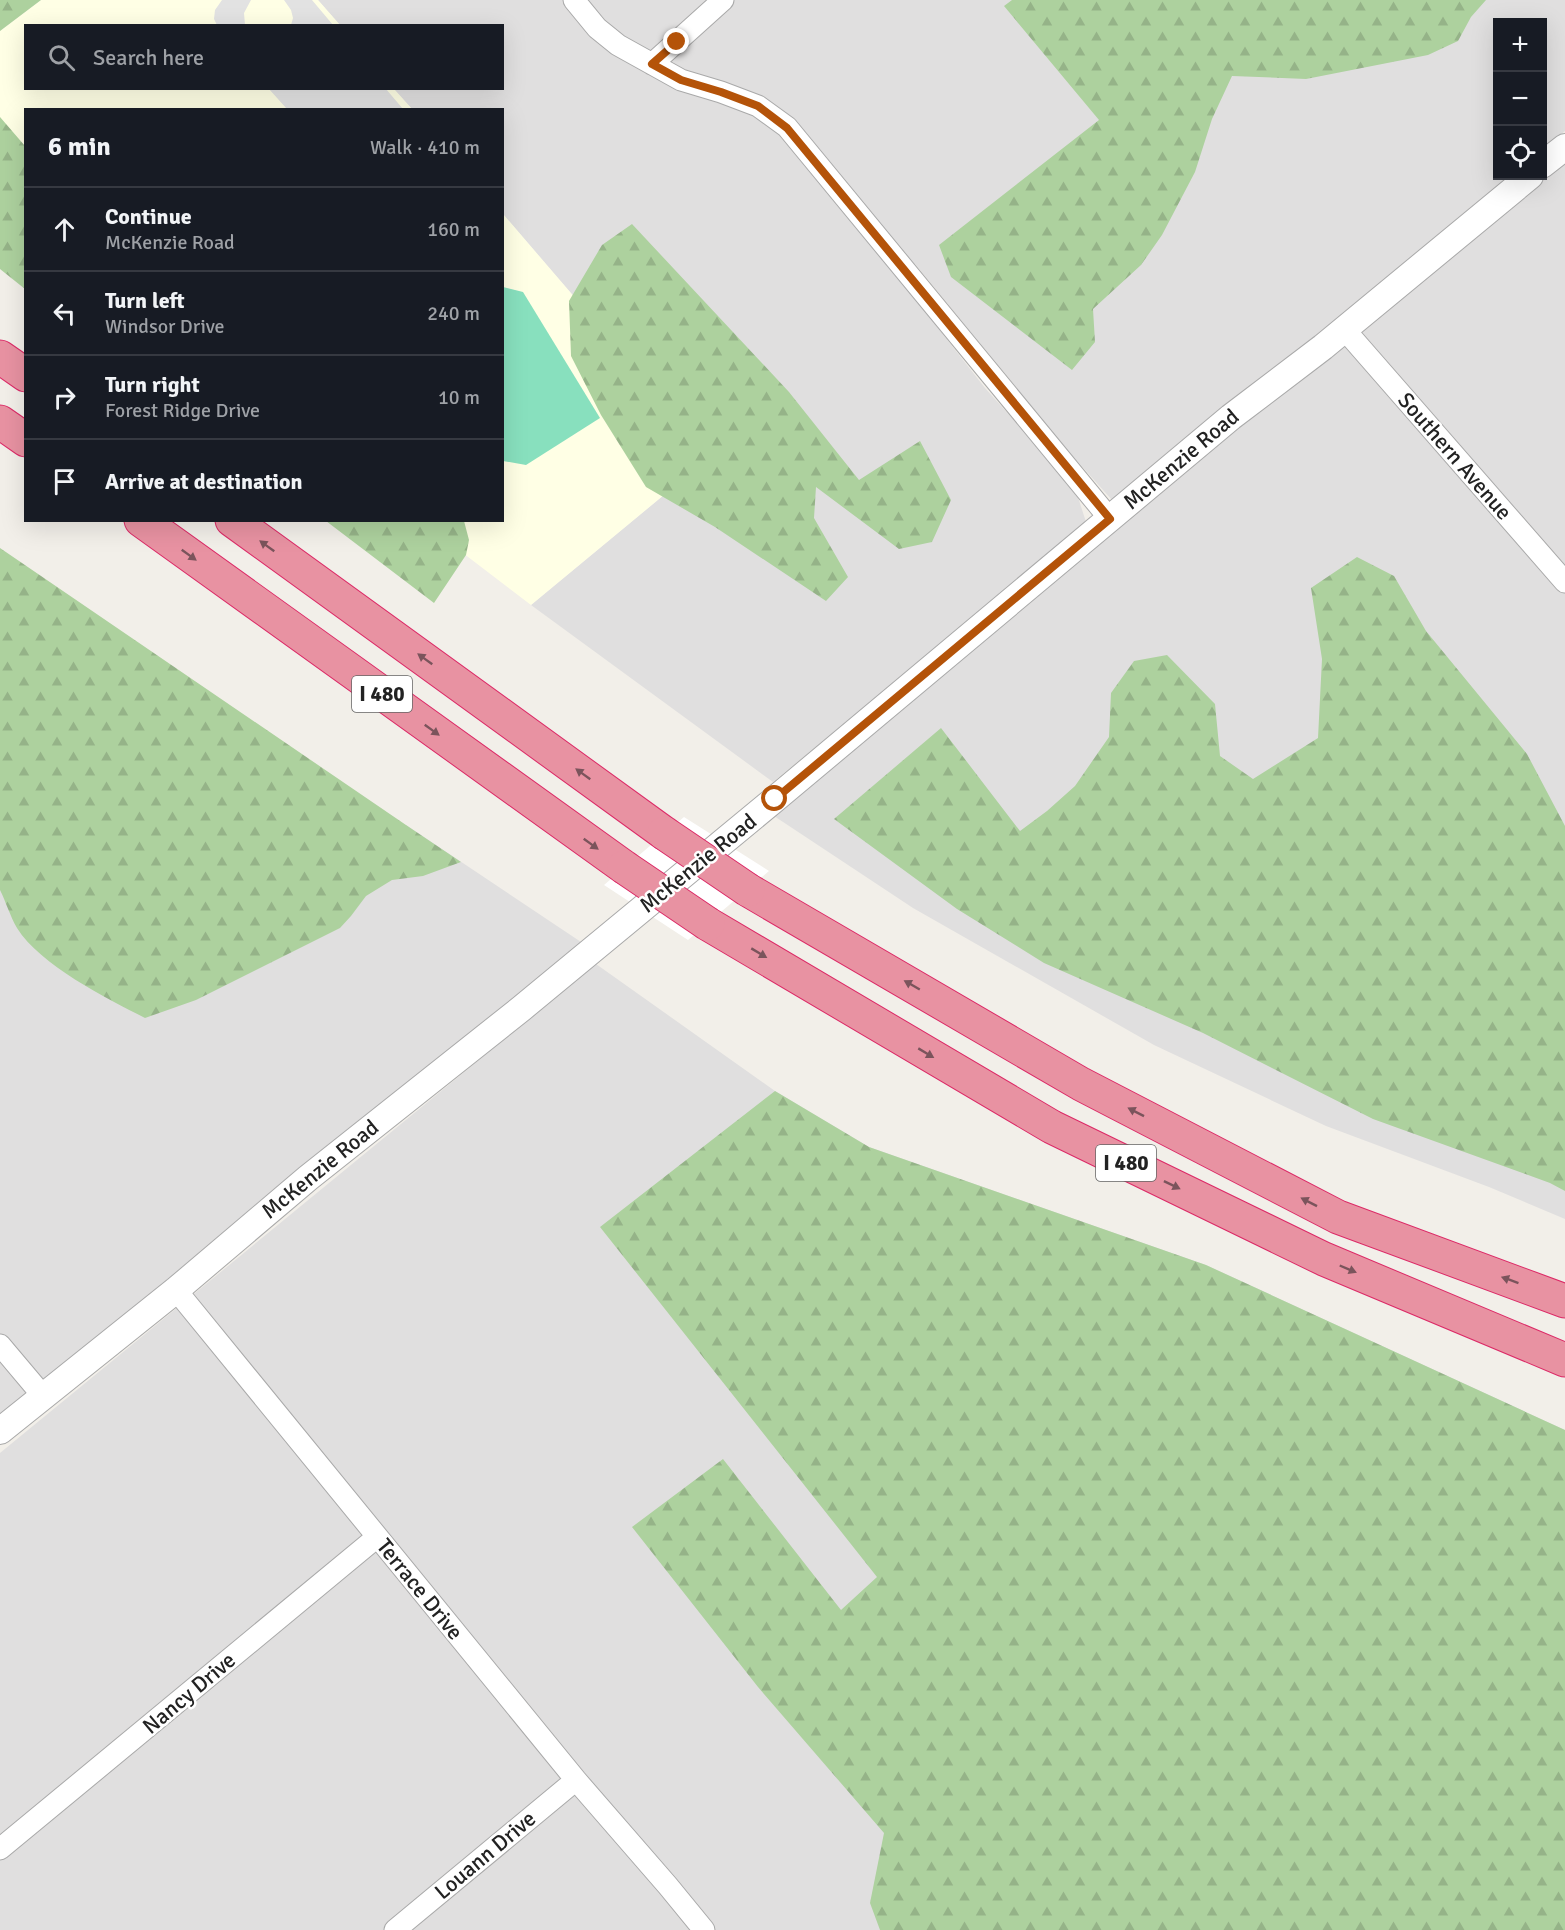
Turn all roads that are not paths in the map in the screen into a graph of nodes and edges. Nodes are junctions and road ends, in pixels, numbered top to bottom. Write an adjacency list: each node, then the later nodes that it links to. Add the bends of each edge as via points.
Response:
1 (574, 0): 3 (street, via 597,28)
2 (723, 0): 3 (street)
3 (652, 64): 12 (street, via 681,80 758,106 787,128)
4 (1565, 147): 5 (street)
5 (1547, 161)
6 (1525, 180): 7 (street, McKenzie Road)
7 (1345, 330): 12 (street, McKenzie Road, via 1231,417); 15 (street, Southern Avenue)
8 (0, 357): 9 (highway)
9 (24, 374)
10 (0, 422): 11 (highway)
11 (24, 439)
12 (1110, 519): 16 (street, McKenzie Road)
13 (144, 522): 19 (highway, I 480, one-way to 19, bridge, via 708,924 1052,1127 1324,1259)
14 (235, 522): 17 (highway, I 480, one-way to 14, bridge, via 1338,1217 1082,1084 748,890)
15 (1565, 582)
16 (176, 1290): 20 (street, McKenzie Road); 22 (street, Terrace Drive)
17 (1565, 1300)
18 (0, 1345): 20 (street)
19 (1565, 1359)
20 (43, 1396): 21 (street, McKenzie Road)
21 (0, 1431)
22 (377, 1537): 23 (street, Terrace Drive); 24 (street, Nancy Drive)
23 (576, 1780): 25 (street, Louann Drive); 26 (street, Terrace Drive)
24 (0, 1849)
25 (394, 1930)
26 (704, 1930)

